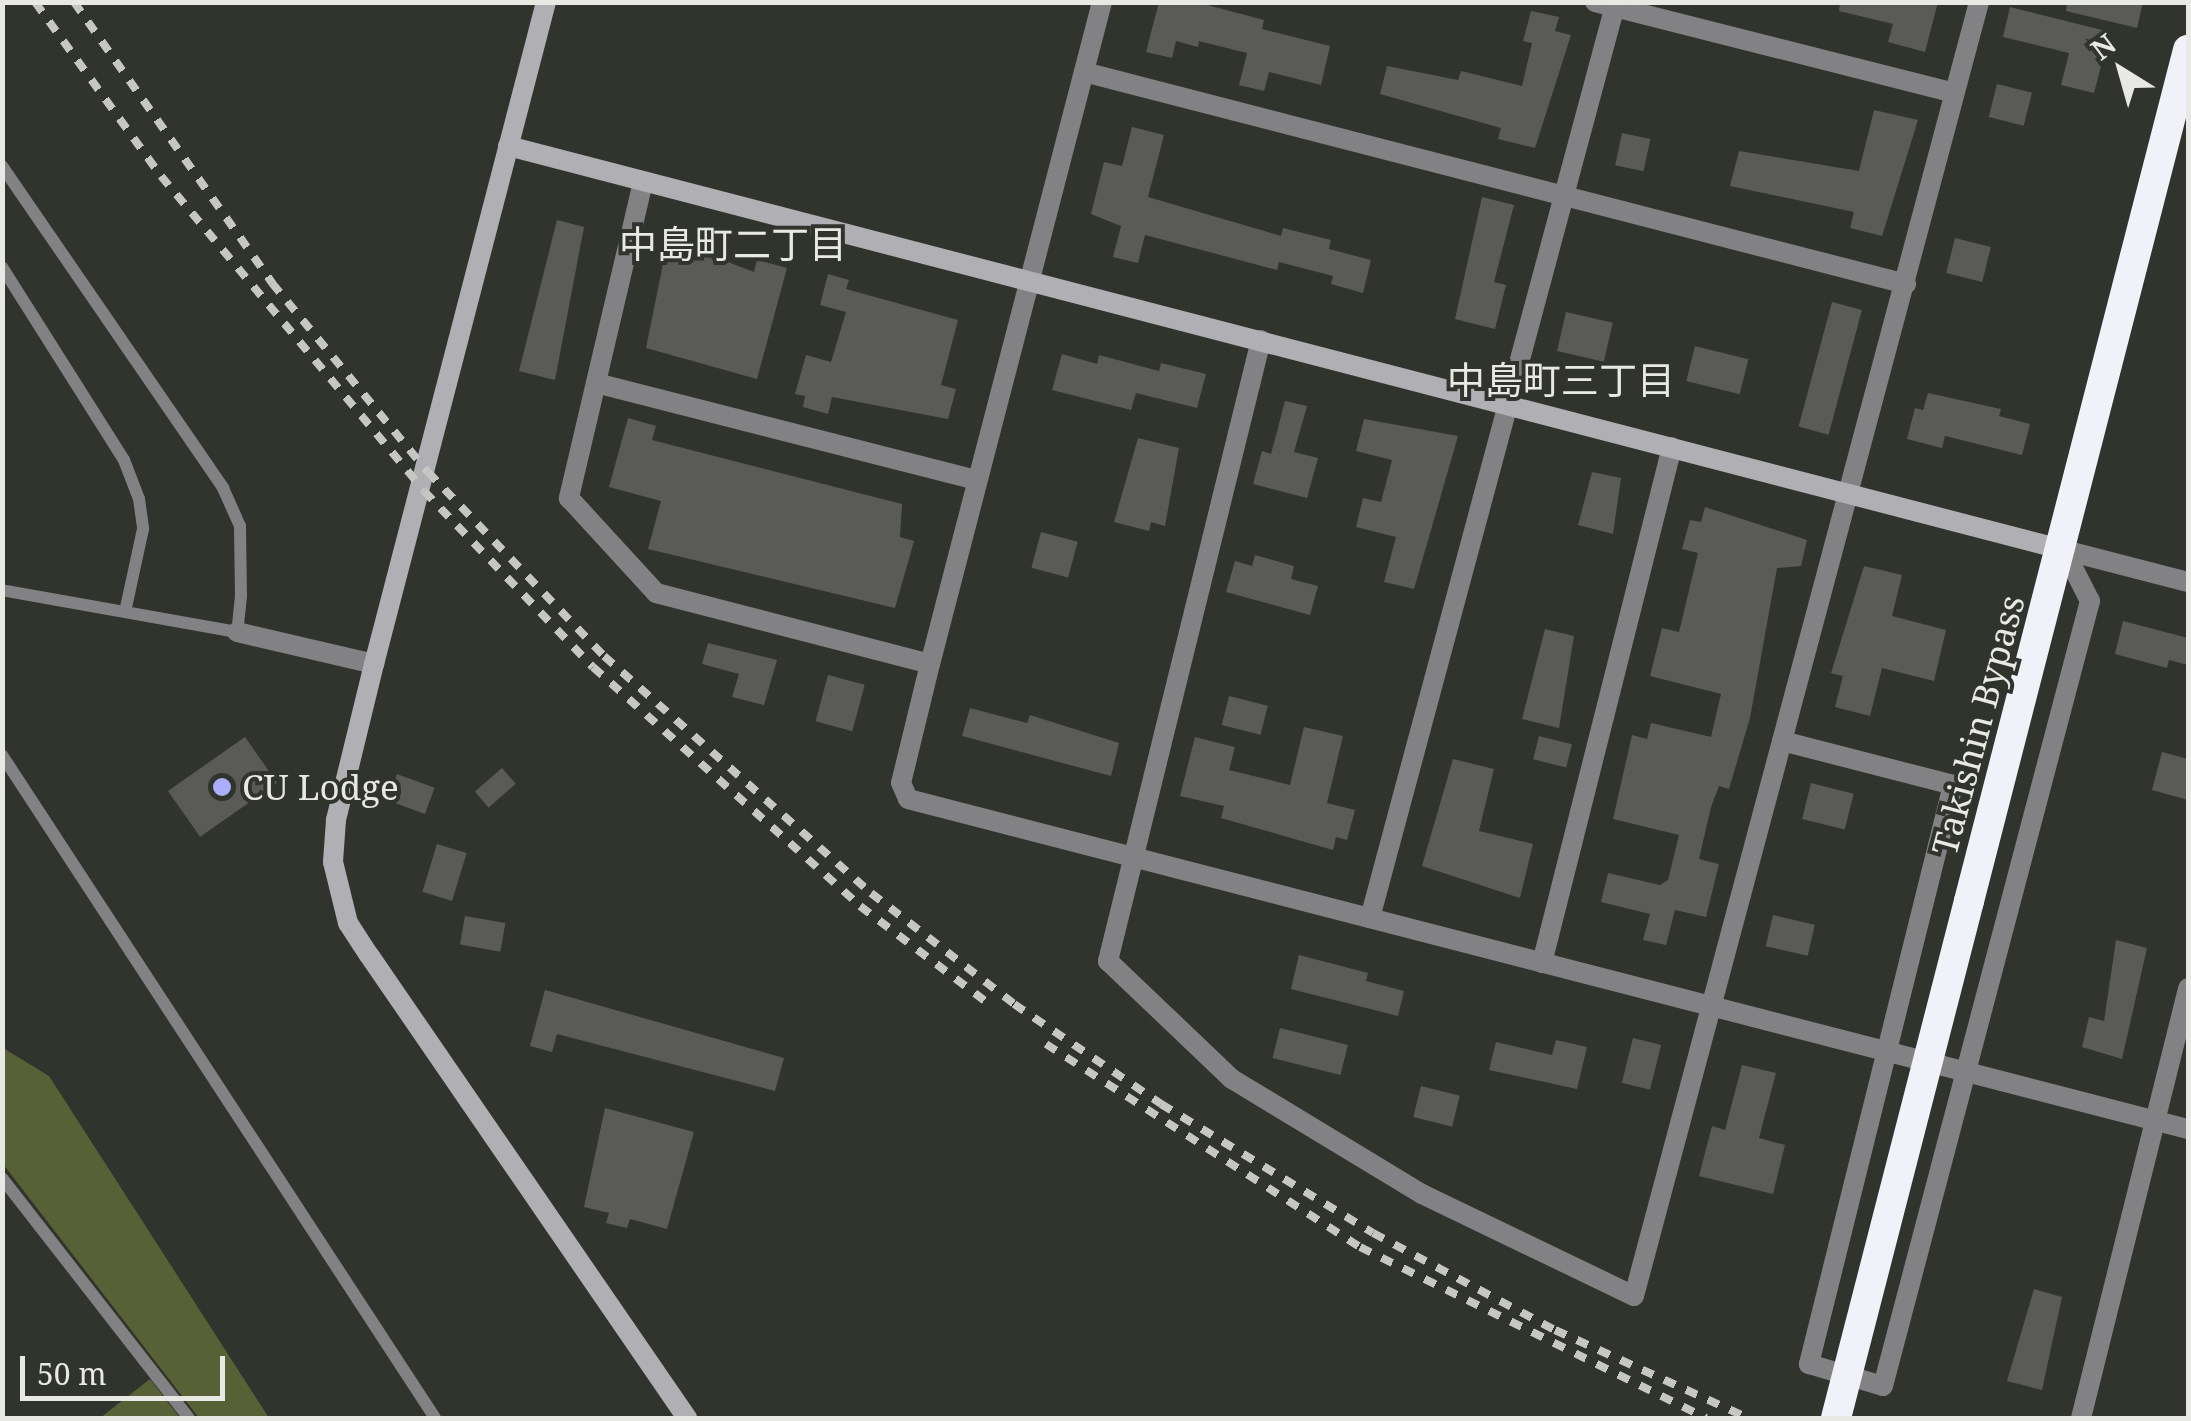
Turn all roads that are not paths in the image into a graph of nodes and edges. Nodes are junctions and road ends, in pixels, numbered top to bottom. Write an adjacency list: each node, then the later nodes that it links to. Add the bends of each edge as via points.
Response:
1 (546, 2): 8 (street)
2 (1102, 2): 6 (street)
3 (1979, 2): 7 (street)
4 (1608, 4): 7 (street); 11 (street)
5 (2188, 50): 21 (highway, Takishin Bypass)
6 (1084, 72): 11 (street); 13 (street)
7 (1954, 94): 14 (street)
8 (508, 146): 10 (street); 26 (street)
9 (2, 166): 25 (lane, via 223,488 240,526)
10 (643, 182): 13 (street); 16 (street)
11 (1562, 196): 14 (street); 17 (street)
12 (2, 267): 24 (lane, via 124,460 139,499 143,529)
13 (1029, 281): 15 (street); 19 (street)
14 (1906, 284): 20 (street)
15 (1261, 340): 17 (street); 30 (street)
16 (596, 382): 19 (street); 27 (street, via 569,498 656,593)
17 (1505, 403): 18 (street); 31 (street)
18 (1672, 447): 20 (street); 32 (street)
19 (977, 480): 27 (street)
20 (1848, 494): 21 (street); 28 (street)
21 (2064, 550): 22 (street); 36 (street, via 2090,601); 43 (highway, Takishin Bypass, bridge)
22 (2188, 582)
23 (2, 590): 24 (lane)
24 (125, 612): 25 (lane)
25 (237, 632): 26 (street)
26 (374, 664): 42 (street, via 336,820 333,862 348,923)
27 (930, 664): 30 (street, via 901,783 908,798)
28 (1782, 741): 34 (street); 35 (street, via 1952,785)
29 (2, 755): 41 (lane)
30 (1134, 856): 31 (street); 34 (street, via 1108,960 1232,1079 1422,1194 1634,1296)
31 (1370, 918): 32 (street)
32 (1542, 963): 34 (street)
33 (2188, 988): 37 (street)
34 (1712, 1003): 35 (street)
35 (1889, 1050): 36 (street); 36 (street, via 1809,1364 1882,1386)
36 (1966, 1070): 37 (street)
37 (2154, 1120): 38 (street); 44 (street)
38 (2188, 1129)
39 (2, 1178): 40 (lane)
40 (189, 1418)
41 (434, 1418)
42 (687, 1418)
43 (1836, 1418)
44 (2081, 1418)

